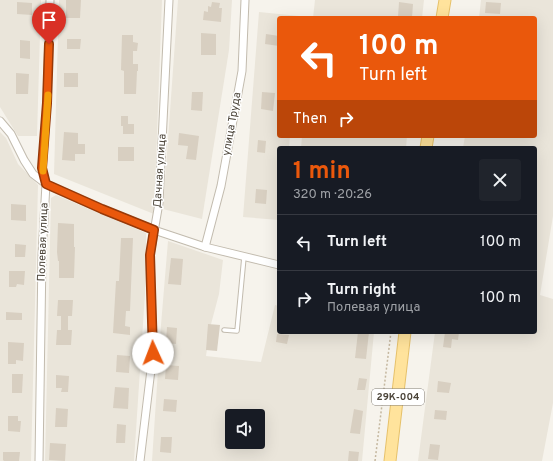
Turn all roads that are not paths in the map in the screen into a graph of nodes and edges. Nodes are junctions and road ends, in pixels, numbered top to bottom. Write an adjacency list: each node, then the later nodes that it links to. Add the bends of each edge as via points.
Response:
1 (50, 0): 7 (street, Полевая улица, via 42,168)
2 (169, 0): 8 (street, Дачная улица, via 159,203)
3 (246, 0): 9 (street, улица Труда, via 242,71 221,186)
4 (444, 0): 5 (main road)
5 (442, 16)
6 (0, 121): 7 (street, via 12,134 33,174)
7 (46, 184): 8 (street); 14 (street, Полевая улица, via 42,255)
8 (154, 230): 9 (street); 15 (street, Дачная улица, via 150,255 153,353)
9 (205, 247): 10 (street)
10 (244, 257): 11 (street); 12 (lane, via 237,331)
11 (277, 265)
12 (224, 330)
13 (405, 334): 16 (main road, 29К-004)
14 (39, 461)
15 (140, 461)
16 (390, 461)

